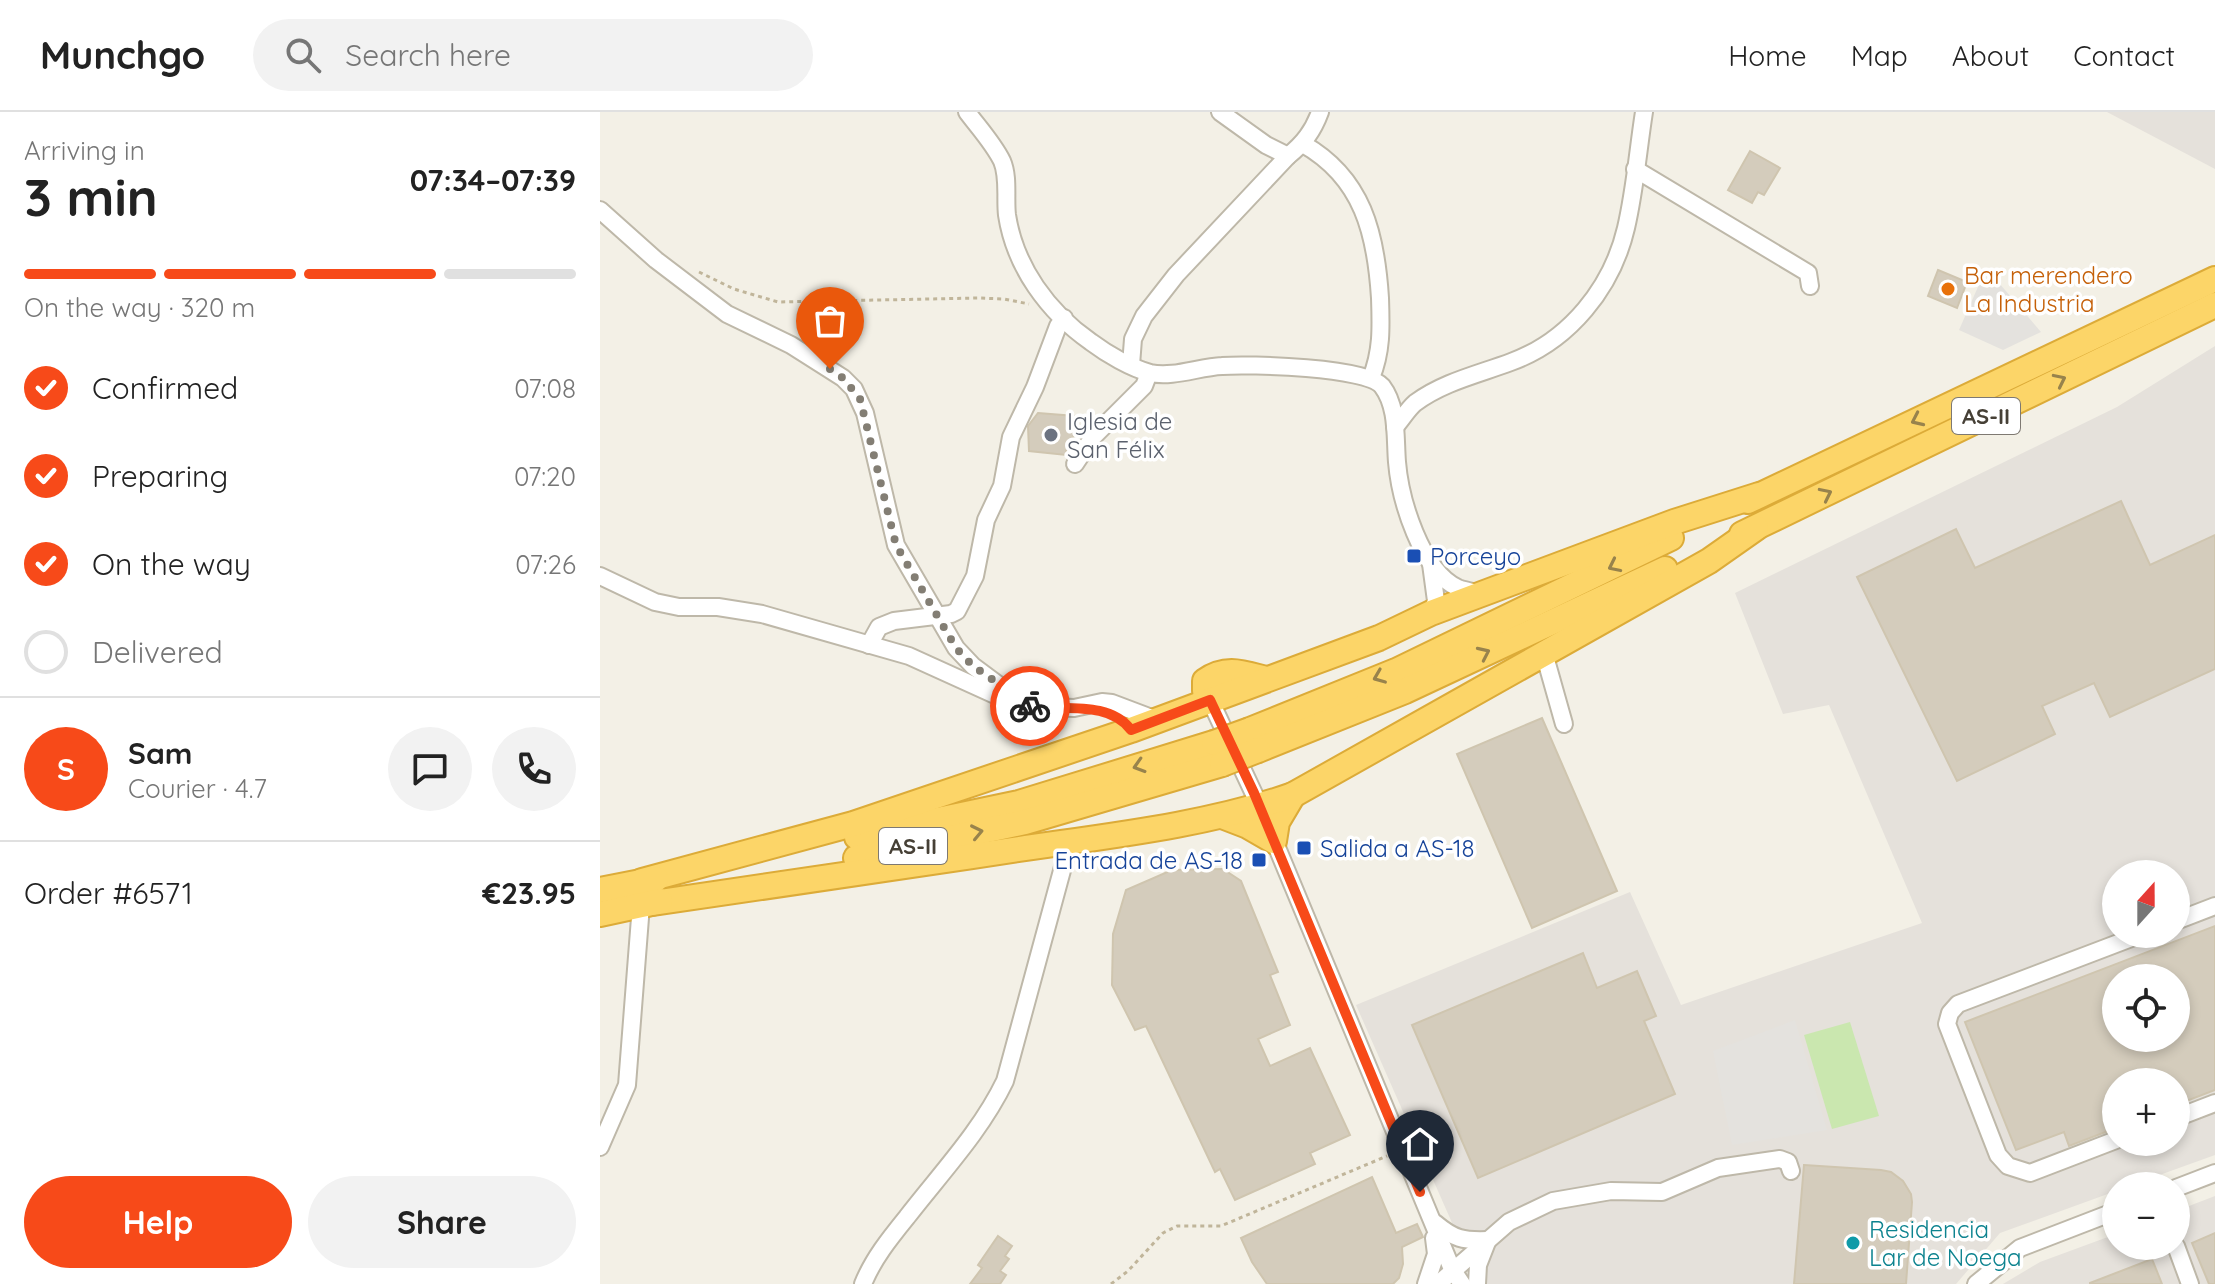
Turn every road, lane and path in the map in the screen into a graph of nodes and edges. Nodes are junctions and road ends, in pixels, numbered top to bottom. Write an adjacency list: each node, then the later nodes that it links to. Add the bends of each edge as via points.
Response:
1 (967, 112): 13 (street, via 1003,163 1016,254 1026,275)
2 (1220, 112): 6 (street)
3 (1320, 112): 5 (street)
4 (1644, 112): 7 (street)
5 (1303, 144): 6 (street); 16 (street, via 1336,169 1372,231 1382,346)
6 (1288, 156): 14 (street, via 1144,316 1133,339)
7 (1635, 169): 11 (street, via 1808,273); 17 (street, via 1620,247 1605,281 1581,314 1550,345 1440,388 1413,405)
8 (600, 210): 24 (street, via 727,314 791,345 854,389 865,413 896,545)
9 (698, 271): 13 (path, via 778,302 1004,299)
10 (2215, 279): 19 (highway, AS-II, one-way to 19)
11 (1810, 286)
12 (2215, 305): 20 (highway, AS-II, one-way to 12)
13 (1064, 318): 14 (street, via 1091,342); 24 (street, via 1011,437 975,576 957,611)
14 (1131, 365): 15 (street)
15 (1149, 373): 16 (street, via 1250,365); 18 (street, via 1144,386 1093,437)
16 (1371, 378): 17 (street, via 1388,397)
17 (1395, 427): 21 (street, via 1408,518)
18 (1075, 464)
19 (1759, 495): 23 (highway); 33 (highway, AS-II, one-way to 33)
20 (1756, 528): 26 (highway, via 1709,561); 33 (highway, AS-II, one-way to 20, via 1405,691)
21 (1431, 562): 23 (street); 23 (street, via 1436,601)
22 (600, 576): 25 (street, via 655,602 762,614)
23 (1442, 607): 27 (highway, via 1411,631 1266,679 1218,672 1205,681)
24 (937, 616): 25 (street, via 879,627); 28 (street, via 973,666)
25 (869, 645): 28 (street, via 909,656)
26 (1544, 653): 31 (street); 34 (highway)
27 (1210, 700): 30 (highway); 35 (street)
28 (1027, 706): 29 (street)
29 (1074, 708): 30 (street, via 1112,703); 32 (street, via 1109,713)
30 (1157, 720): 32 (highway)
31 (1564, 724)
32 (1131, 730): 40 (highway)
33 (1254, 740): 40 (highway, AS-II, bridge, via 1025,822)
34 (1293, 795): 35 (highway); 37 (highway, via 1277,822)
35 (1257, 800): 36 (highway); 37 (street)
36 (1222, 816): 37 (highway); 38 (highway)
37 (1274, 841): 54 (street)
38 (1064, 842): 40 (highway); 58 (street, via 1067,852 1005,1081 992,1108 888,1241)
39 (600, 890): 40 (highway, AS-II)
40 (643, 897): 42 (highway, AS-II); 48 (street, via 627,1085)
41 (2215, 906): 43 (street)
42 (600, 914)
43 (2190, 916)
44 (2105, 948): 47 (street, via 1958,1004 1947,1024 1998,1155 2008,1166 2030,1173)
45 (2215, 1103): 46 (street)
46 (2190, 1113)
47 (2102, 1145)
48 (600, 1147)
49 (1391, 1155): 59 (path, via 1221,1226 1177,1226)
50 (1791, 1171): 55 (street, via 1780,1159 1718,1168 1662,1192 1611,1191 1553,1201 1509,1222)
51 (2215, 1173): 52 (street)
52 (2190, 1183)
53 (2102, 1216): 64 (street, via 2020,1248)
54 (1432, 1221): 55 (street, via 1451,1236); 57 (street); 60 (street, via 1436,1254)
55 (1488, 1240): 57 (street); 63 (street)
56 (2181, 1260): 65 (street)
57 (1452, 1269): 61 (street); 62 (street)
58 (863, 1284)
59 (1111, 1284)
60 (1426, 1284)
61 (1438, 1284)
62 (1462, 1284)
63 (1477, 1284)
64 (1976, 1284)
65 (2190, 1284)

